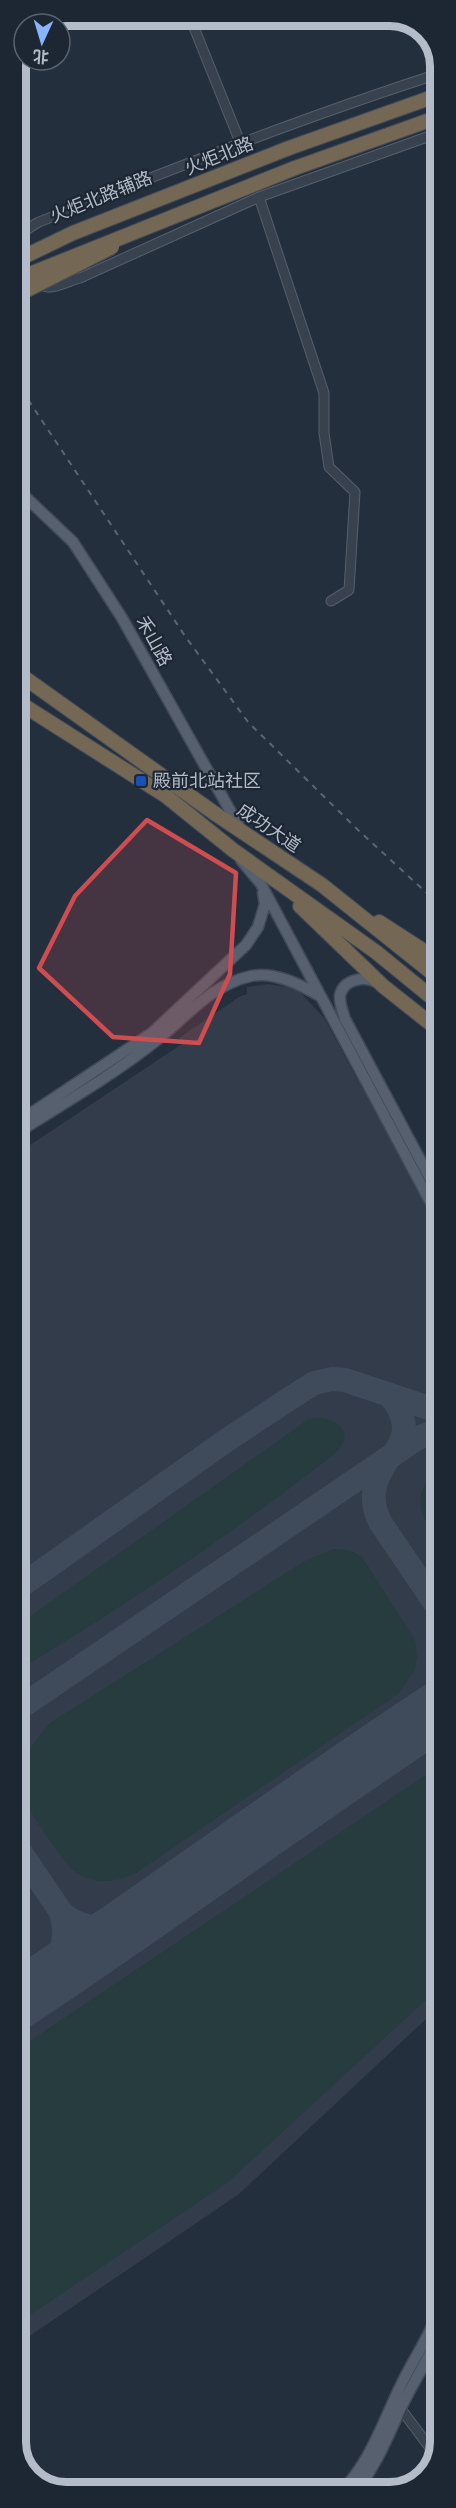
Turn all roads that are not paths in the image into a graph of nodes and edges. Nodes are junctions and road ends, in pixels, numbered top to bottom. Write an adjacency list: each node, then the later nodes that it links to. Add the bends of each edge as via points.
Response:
1 (193, 26): 6 (street)
2 (430, 77): 6 (street, 火炬北路辅路)
3 (430, 98): 10 (highway, 火炬北路, bridge, via 289,148 73,233)
4 (430, 120): 8 (highway, bridge)
5 (430, 136): 7 (street, 火炬北路辅路)
6 (240, 142): 9 (street, 火炬北路辅路)
7 (259, 197): 11 (street, 火炬北路辅路, via 80,278 49,287 31,280); 15 (street, via 324,393 329,467 355,492 349,590)
8 (148, 225): 12 (highway, bridge); 13 (highway, bridge)
9 (26, 230)
10 (26, 256)
11 (26, 272)
12 (26, 275)
13 (26, 290)
14 (26, 497): 18 (main road, 禾山路, via 73,542 122,618)
15 (331, 601)
16 (26, 679): 18 (highway, 成功大道)
17 (26, 707): 19 (highway, 成功大道, via 166,796)
18 (241, 830): 20 (highway, 成功大道)
19 (263, 879): 23 (highway, 成功大道); 24 (main road); 25 (highway, 成功大道, via 376,952); 27 (main road, via 265,904 258,927 246,945 152,1033)
20 (322, 885): 21 (highway); 22 (highway, 成功大道)
21 (430, 955)
22 (430, 969)
23 (383, 986): 26 (highway, 成功大道); 29 (main road, via 367,978 346,986 340,995 345,1019)
24 (321, 996): 28 (main road, via 280,978 253,975 230,983 200,1001 157,1040); 30 (main road)
25 (430, 996)
26 (430, 1023)
27 (26, 1117)
28 (26, 1127)
29 (430, 1178)
30 (430, 1201)
31 (430, 2327): 35 (main road, via 374,2446)
32 (430, 2352): 33 (main road)
33 (401, 2409): 34 (street); 36 (main road, via 383,2451)
34 (430, 2448)
35 (349, 2482)
36 (364, 2482)

